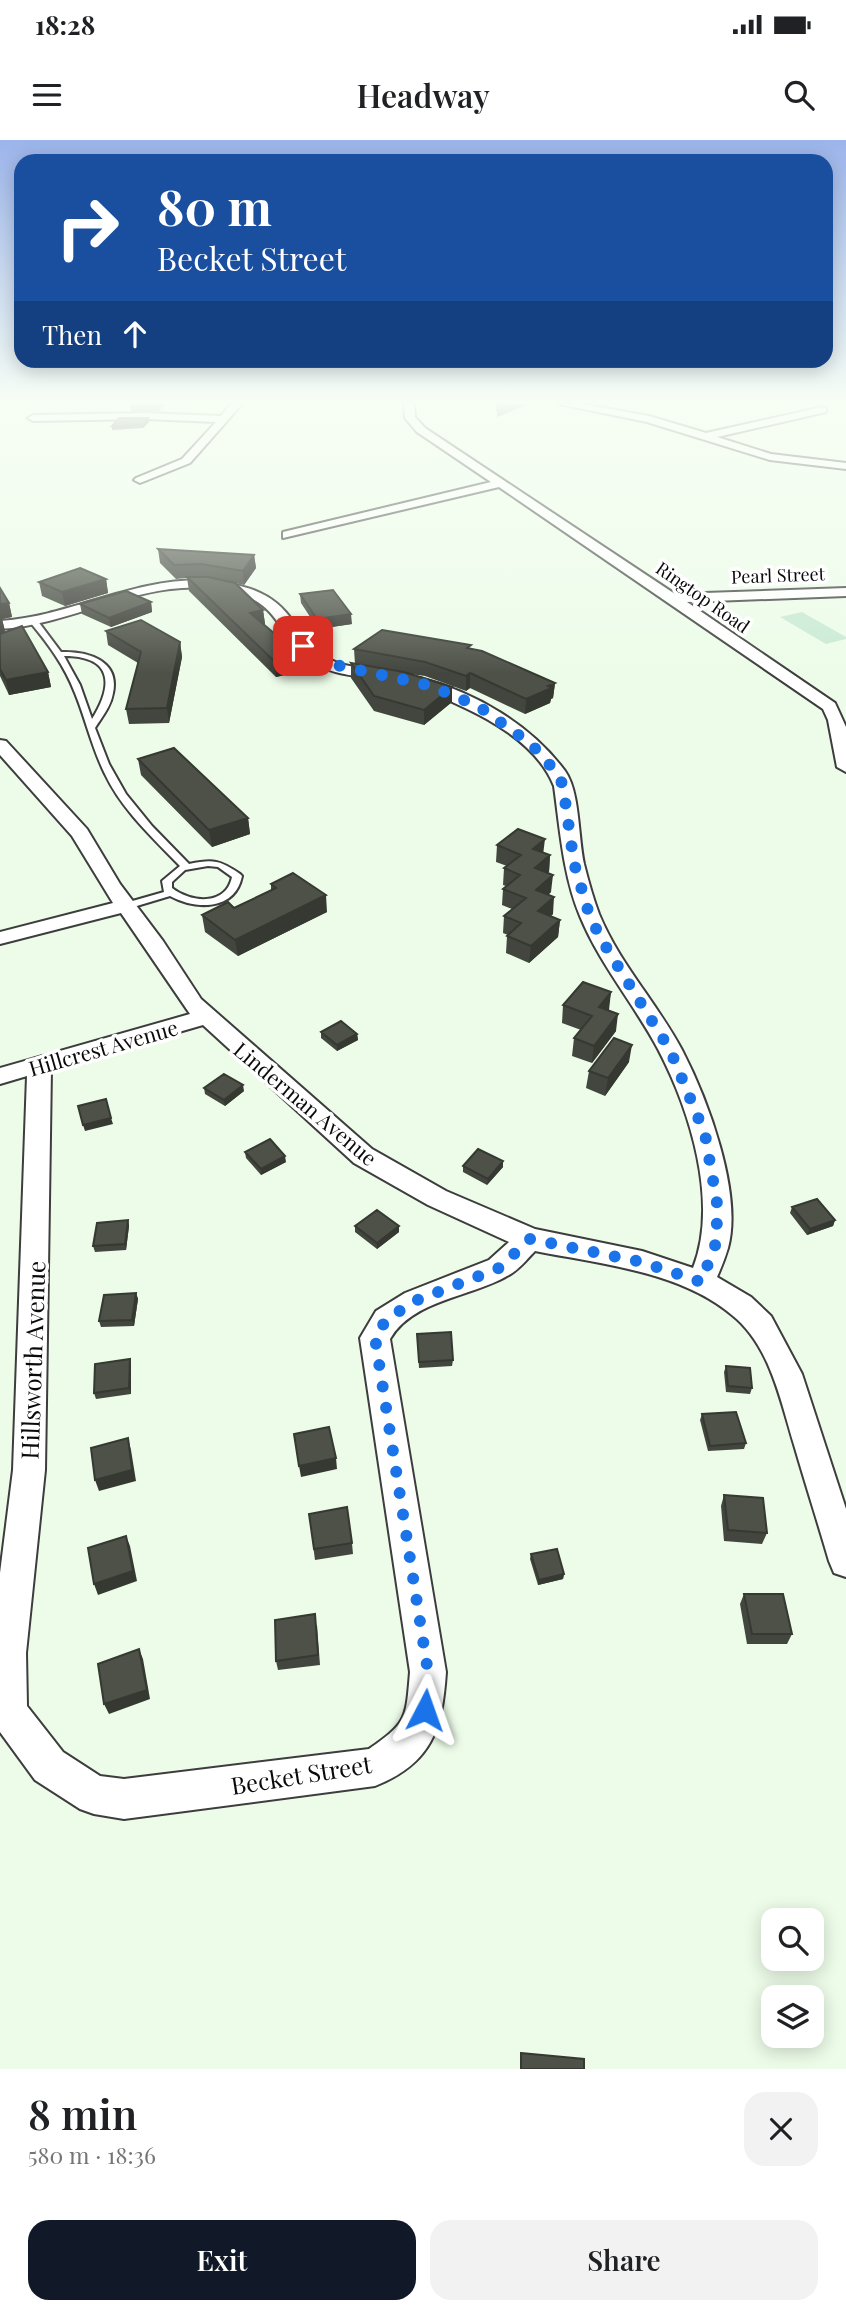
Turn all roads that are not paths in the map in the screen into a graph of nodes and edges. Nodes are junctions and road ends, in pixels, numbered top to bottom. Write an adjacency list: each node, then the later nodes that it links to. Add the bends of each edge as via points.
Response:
1 (456, 494): 3 (street)
2 (517, 494): 5 (street, Ringtop Road)
3 (287, 535)
4 (846, 592): 5 (street, Pearl Street)
5 (670, 598): 11 (street, Ringtop Road, via 829,706 835,714)
6 (34, 622): 7 (street); 8 (lane); 20 (street, via 125,593 169,585 250,593 283,614 317,659 445,691 503,722 531,744 563,786 574,863 589,914 670,1050 705,1134 718,1209 715,1246)
7 (0, 625)
8 (57, 654): 9 (lane, via 79,692); 9 (lane, via 94,657 107,666 110,692)
9 (91, 729): 12 (lane, via 115,785 154,836)
10 (0, 745): 14 (street, Linderman Avenue, via 80,834)
11 (846, 767)
12 (186, 866): 13 (lane, via 167,881); 13 (lane, via 221,864 237,876 237,883 232,891 210,901 182,901)
13 (170, 892): 14 (lane)
14 (127, 906): 15 (street); 16 (street, Linderman Avenue)
15 (0, 938)
16 (205, 1017): 17 (street, Hillcrest Avenue); 19 (street, Linderman Avenue, via 363,1156 437,1198)
17 (39, 1066): 18 (street, Hillcrest Avenue); 22 (street, Hillsworth Avenue, via 29,1470)
18 (0, 1076)
19 (530, 1239): 20 (street, Linderman Avenue, via 642,1262); 22 (street, Becket Street, via 499,1268 415,1301 386,1320 375,1338 428,1672 425,1710 410,1743 375,1767 124,1799 94,1795 49,1766 8,1712)
20 (701, 1282): 21 (street, Linderman Avenue, via 741,1305 761,1324 787,1374)
21 (846, 1561)
22 (4, 1653)

